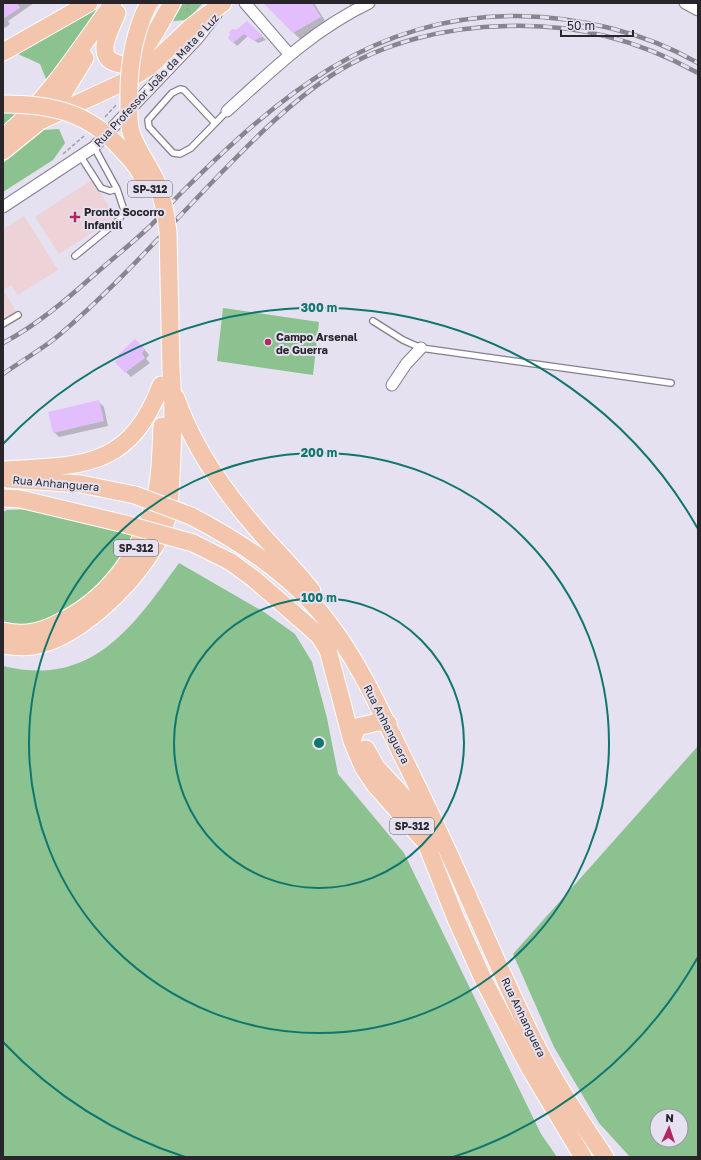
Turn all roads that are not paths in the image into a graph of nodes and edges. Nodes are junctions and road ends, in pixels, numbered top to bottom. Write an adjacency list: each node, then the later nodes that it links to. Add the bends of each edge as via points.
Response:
1 (149, 3): 23 (main road, SP-312, bridge, via 136,36 130,67 129,91 131,132)
2 (172, 3): 9 (main road, via 147,45 128,65 109,60 104,50)
3 (224, 3): 17 (main road, via 191,27 149,67 125,82); 20 (street, Rua Professor João da Mata e Luz, via 197,39)
4 (245, 3): 13 (street)
5 (369, 3): 13 (street, via 343,17)
6 (684, 3): 11 (street)
7 (695, 3): 10 (street)
8 (85, 5): 12 (main road)
9 (118, 6): 17 (main road, via 64,92); 19 (main road, via 26,117)
10 (698, 6)
11 (698, 10)
12 (3, 52)
13 (290, 55): 16 (street)
14 (3, 96): 23 (main road, via 37,97 82,109 113,128)
15 (3, 104): 31 (main road, SP-312, bridge, via 33,104 83,118 102,130 137,166 149,188 157,214)
16 (226, 111): 18 (lane)
17 (40, 121): 21 (main road)
18 (215, 123): 18 (lane, via 184,90 180,89 172,93 148,120 149,127 173,153 177,154 191,148)
19 (3, 137)
20 (94, 147): 22 (street, Rua Professor João da Mata e Luz); 24 (lane)
21 (3, 150)
22 (81, 157): 24 (lane, via 102,188 110,191); 25 (street, Rua Professor João da Mata e Luz)
23 (143, 159): 31 (main road, SP-312, bridge, via 156,181 166,214 168,232)
24 (117, 189): 26 (lane, via 124,210 123,216)
25 (3, 207)
26 (74, 256)
27 (18, 315): 29 (lane)
28 (373, 321): 30 (lane)
29 (3, 324)
30 (421, 348): 32 (lane); 33 (street)
31 (166, 378): 34 (main road, via 153,408 131,438 100,459 79,464); 39 (main road, SP-312, via 157,489 151,512 130,558 108,588 72,616 45,630 33,633); 41 (main road, via 172,461 167,518 150,553 120,592 104,607 61,637 33,646); 42 (main road, SP-312, via 188,429 214,473 254,525 316,595)
32 (671, 383)
33 (392, 385)
34 (3, 470)
35 (3, 479): 40 (main road, Rua Anhanguera, bridge, via 81,484 135,495 191,516 224,534 276,571 305,595)
36 (3, 498): 37 (main road, Rua Anhanguera)
37 (20, 499): 38 (main road); 44 (main road, Rua Anhanguera / SP-312, bridge, via 193,543 242,570 319,636 328,650)
38 (3, 506)
39 (3, 631)
40 (339, 637): 42 (main road, Rua Anhanguera); 44 (main road, via 337,651 344,673)
41 (3, 645)
42 (353, 657): 43 (main road, Rua Anhanguera / SP-312)
43 (388, 722): 44 (main road, via 378,722); 45 (main road, Rua Anhanguera / SP-312)
44 (354, 734): 45 (main road, via 364,745 376,766 427,820); 46 (main road, Rua Anhanguera / SP-312, via 368,776 426,843 484,981 529,1067)
45 (451, 858): 47 (main road, Rua Anhanguera / SP-312, via 535,1043)
46 (583, 1157)
47 (604, 1157)

